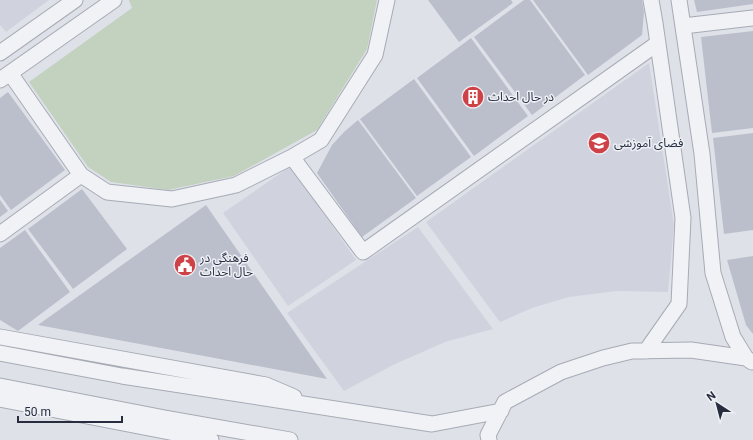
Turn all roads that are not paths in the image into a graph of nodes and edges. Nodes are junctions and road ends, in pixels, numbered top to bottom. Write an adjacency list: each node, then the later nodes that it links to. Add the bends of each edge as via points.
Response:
1 (75, 0): 9 (street)
2 (114, 0): 10 (street)
3 (387, 0): 11 (street, via 375,55 321,140)
4 (651, 0): 8 (street)
5 (679, 0): 7 (street)
6 (753, 18): 7 (street)
7 (683, 26): 17 (street, via 702,154 712,273 733,337)
8 (658, 43): 11 (street, via 362,252); 15 (street, via 683,218 679,304)
9 (0, 53)
10 (5, 77): 12 (street)
11 (292, 157): 12 (street, via 236,185 172,199 108,192)
12 (81, 175): 13 (street)
13 (0, 234)
14 (0, 337): 20 (street, via 266,385)
15 (646, 351): 17 (street, via 691,350); 21 (street, via 632,351 603,358 561,372 505,402)
16 (1, 352): 20 (street, via 122,376)
17 (749, 360)
18 (3, 388): 22 (street)
19 (0, 399): 23 (street)
20 (313, 406): 21 (street, via 432,424)
21 (501, 410): 25 (street, via 488,435)
22 (268, 438): 24 (street)
23 (211, 440)
24 (290, 440)
25 (489, 440)

